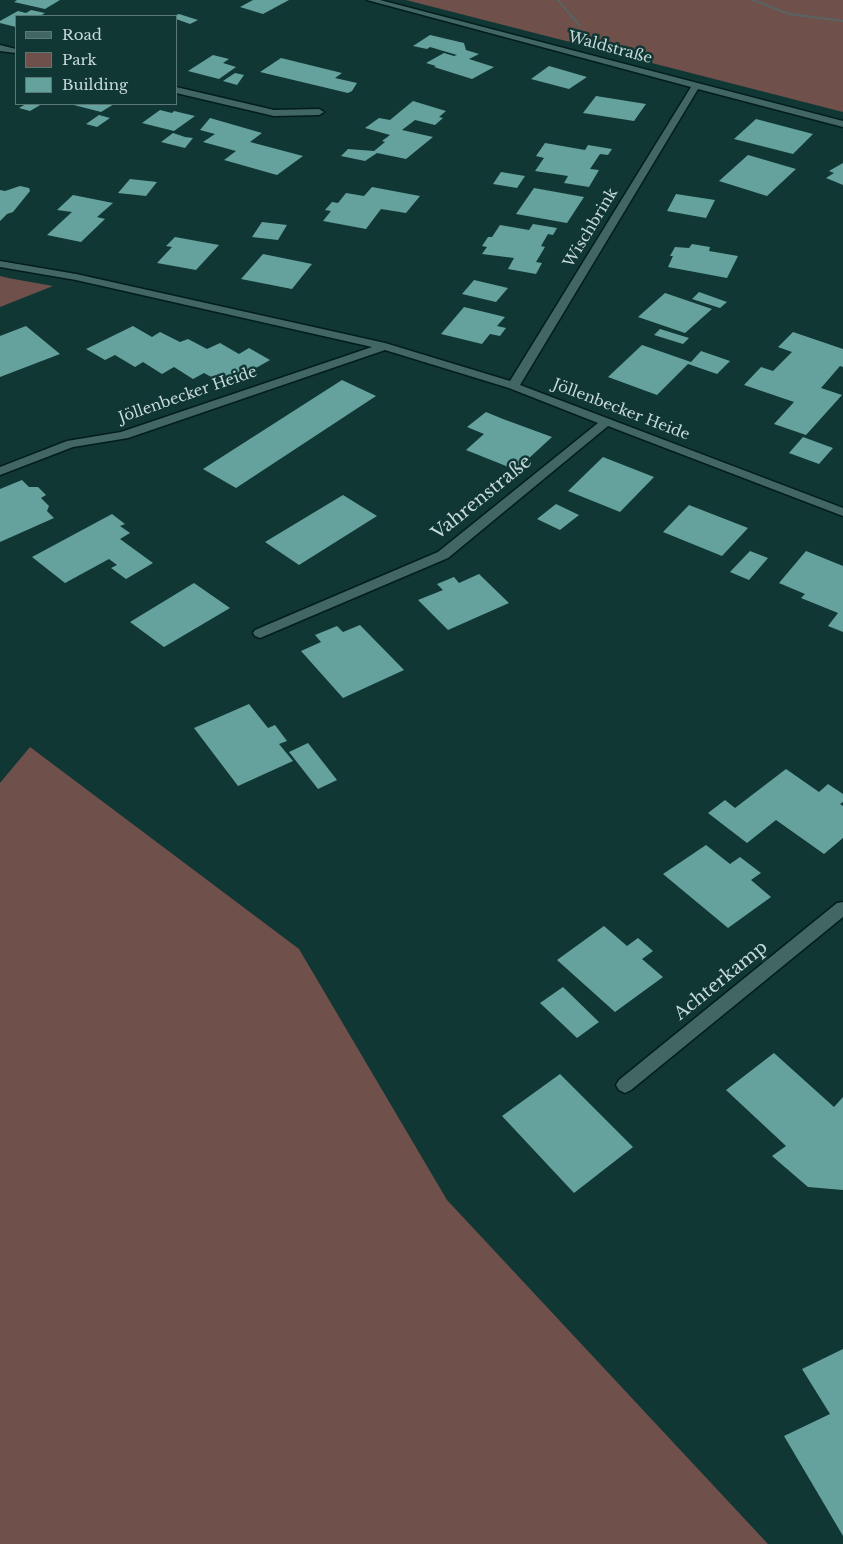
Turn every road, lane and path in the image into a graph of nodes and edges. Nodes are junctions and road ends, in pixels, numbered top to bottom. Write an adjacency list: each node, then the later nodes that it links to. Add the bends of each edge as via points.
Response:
1 (371, 0): 6 (street, Waldstraße)
2 (753, 0): 3 (path, via 790,14)
3 (843, 22)
4 (0, 48): 5 (street)
5 (15, 51)
6 (696, 85): 9 (street, Waldstraße); 12 (street, Wischbrink)
7 (178, 90): 8 (street, via 274,113)
8 (319, 112)
9 (843, 124)
10 (0, 264): 11 (street, Jöllenbecker Heide, via 76,277)
11 (385, 346): 12 (street, Jöllenbecker Heide); 14 (street, Jöllenbecker Heide, via 124,435 71,444)
12 (512, 386): 13 (street, Jöllenbecker Heide)
13 (607, 421): 15 (street, Jöllenbecker Heide); 16 (street, Vahrenstraße, via 443,555)
14 (0, 470)
15 (843, 512)
16 (260, 633)
17 (843, 908): 18 (street, Achterkamp)
18 (625, 1085)

